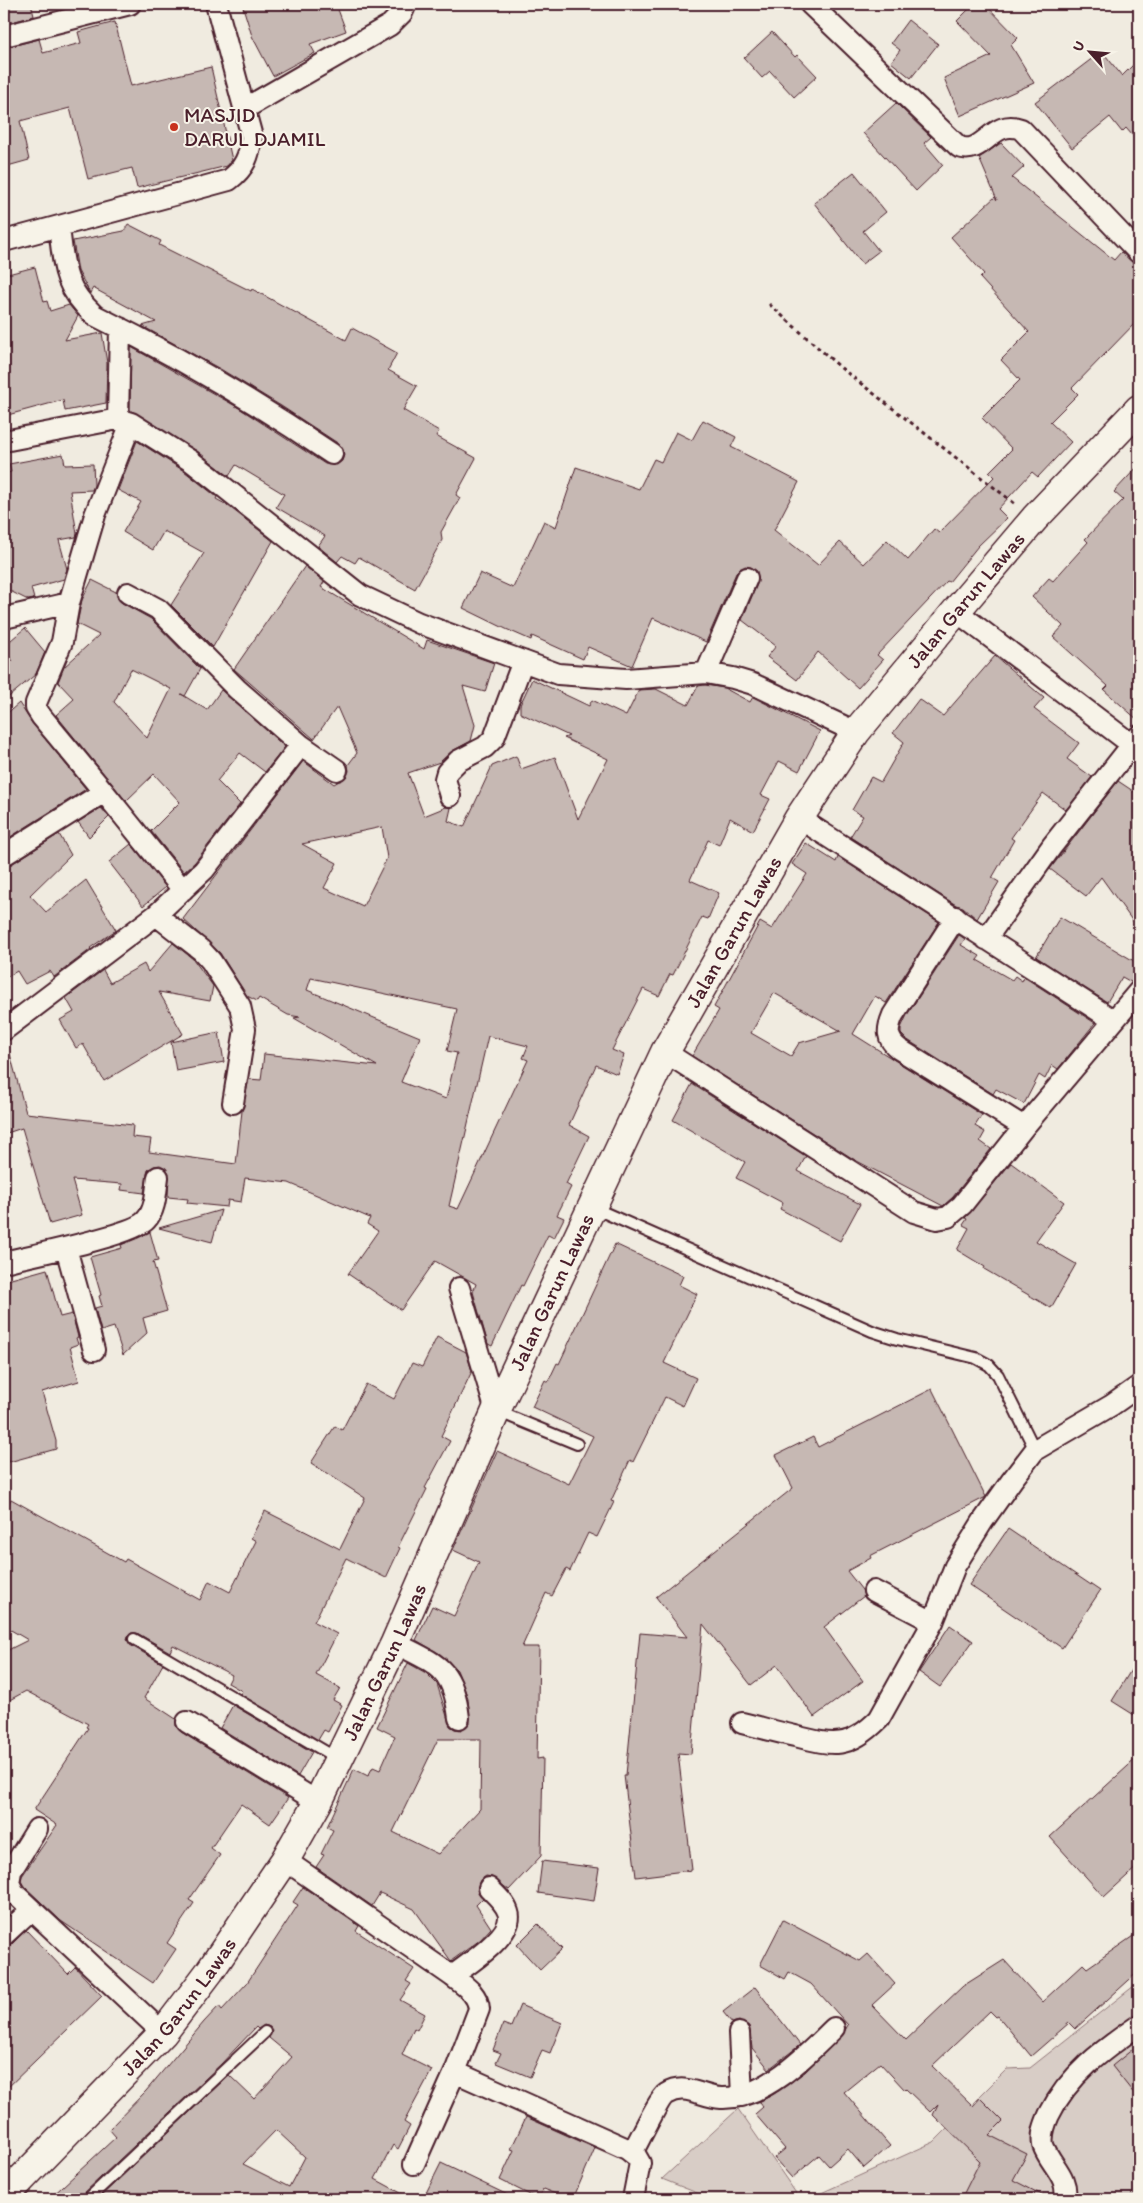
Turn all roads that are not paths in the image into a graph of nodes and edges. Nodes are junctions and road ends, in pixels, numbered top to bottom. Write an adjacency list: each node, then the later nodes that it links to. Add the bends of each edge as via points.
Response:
1 (130, 4): 5 (street)
2 (216, 4): 6 (street)
3 (406, 4): 6 (street, via 390,24)
4 (810, 4): 9 (street, via 959,148 968,149 983,142 1004,127 1013,126 1021,130)
5 (4, 36)
6 (244, 109): 7 (street, via 252,137 249,156 240,172 229,180)
7 (59, 227): 8 (street); 10 (street, via 69,285 94,316)
8 (4, 241)
9 (1139, 253)
10 (120, 328): 12 (street); 14 (street, via 230,388)
11 (1139, 409): 18 (main road, Jalan Garun Lawas, via 1035,518)
12 (125, 421): 13 (street); 17 (street); 20 (street, via 191,461 360,595 419,623)
13 (4, 441)
14 (332, 454)
15 (747, 578): 21 (street)
16 (128, 593): 24 (street, via 158,608 237,689)
17 (69, 603): 19 (street); 26 (street, via 62,642 39,693 36,708)
18 (956, 611): 22 (main road, Jalan Garun Lawas); 23 (street)
19 (4, 618)
20 (523, 661): 21 (street, via 558,674 586,677 626,679); 27 (street, via 494,738 485,748 458,761 447,772 445,779)
21 (706, 673): 22 (street, via 753,684)
22 (856, 732): 28 (main road, Jalan Garun Lawas)
23 (1137, 743): 33 (street, via 1052,846)
24 (301, 745): 25 (street); 30 (street, via 219,852)
25 (337, 770)
26 (104, 792): 29 (street); 30 (street)
27 (450, 796)
28 (799, 818): 32 (street); 37 (main road, Jalan Garun Lawas)
29 (4, 855)
30 (183, 890): 31 (street)
31 (156, 915): 36 (street); 38 (street, via 189,939 211,961 240,1006 245,1029)
32 (956, 917): 33 (street); 39 (street, via 893,1015 889,1037 899,1049)
33 (986, 939): 35 (street)
34 (1139, 991): 35 (street)
35 (1113, 1020): 39 (street)
36 (4, 1030)
37 (665, 1052): 39 (street, via 914,1212 936,1220 948,1217 962,1205); 41 (main road, Jalan Garun Lawas)
38 (233, 1103)
39 (1024, 1127)
40 (158, 1177): 42 (street, via 153,1208 142,1224)
41 (591, 1207): 47 (main road, Jalan Garun Lawas); 49 (lane, via 872,1331 984,1361 1002,1381)
42 (66, 1248): 43 (street); 45 (street)
43 (4, 1262)
44 (459, 1288): 47 (street)
45 (94, 1350)
46 (1139, 1386): 49 (street)
47 (496, 1411): 48 (lane); 53 (main road, Jalan Garun Lawas)
48 (577, 1444)
49 (1035, 1450): 51 (street, via 965,1548 946,1584)
50 (874, 1591): 51 (street)
51 (933, 1622): 56 (street, via 879,1719 855,1739 827,1744)
52 (134, 1639): 57 (lane)
53 (395, 1642): 54 (street, via 426,1659 449,1677); 57 (main road, Jalan Garun Lawas)
54 (459, 1718)
55 (187, 1722): 58 (street)
56 (742, 1723)
57 (339, 1760): 58 (main road, Jalan Garun Lawas)
58 (318, 1802): 60 (main road, Jalan Garun Lawas)
59 (36, 1829): 62 (street, via 11,1871 9,1883)
60 (285, 1860): 64 (street); 68 (main road, Jalan Garun Lawas, via 210,1971)
61 (489, 1888): 64 (street, via 508,1912 506,1930 488,1949)
62 (31, 1910): 63 (street); 68 (street)
63 (4, 1935)
64 (452, 1976): 70 (street, via 476,1996 479,2008)
65 (1139, 2025): 77 (street, via 1080,2070 1060,2093 1046,2123 1043,2145 1063,2178)
66 (834, 2028): 71 (street, via 771,2082)
67 (264, 2032): 75 (lane)
68 (163, 2033): 74 (main road, Jalan Garun Lawas)
69 (740, 2033): 71 (street)
70 (455, 2072): 72 (street); 73 (street)
71 (742, 2096): 72 (street, via 702,2096 679,2089 670,2092 663,2096)
72 (632, 2153): 76 (street, via 640,2163)
73 (414, 2164)
74 (9, 2196)
75 (88, 2199)
76 (633, 2199)
77 (1065, 2199)

